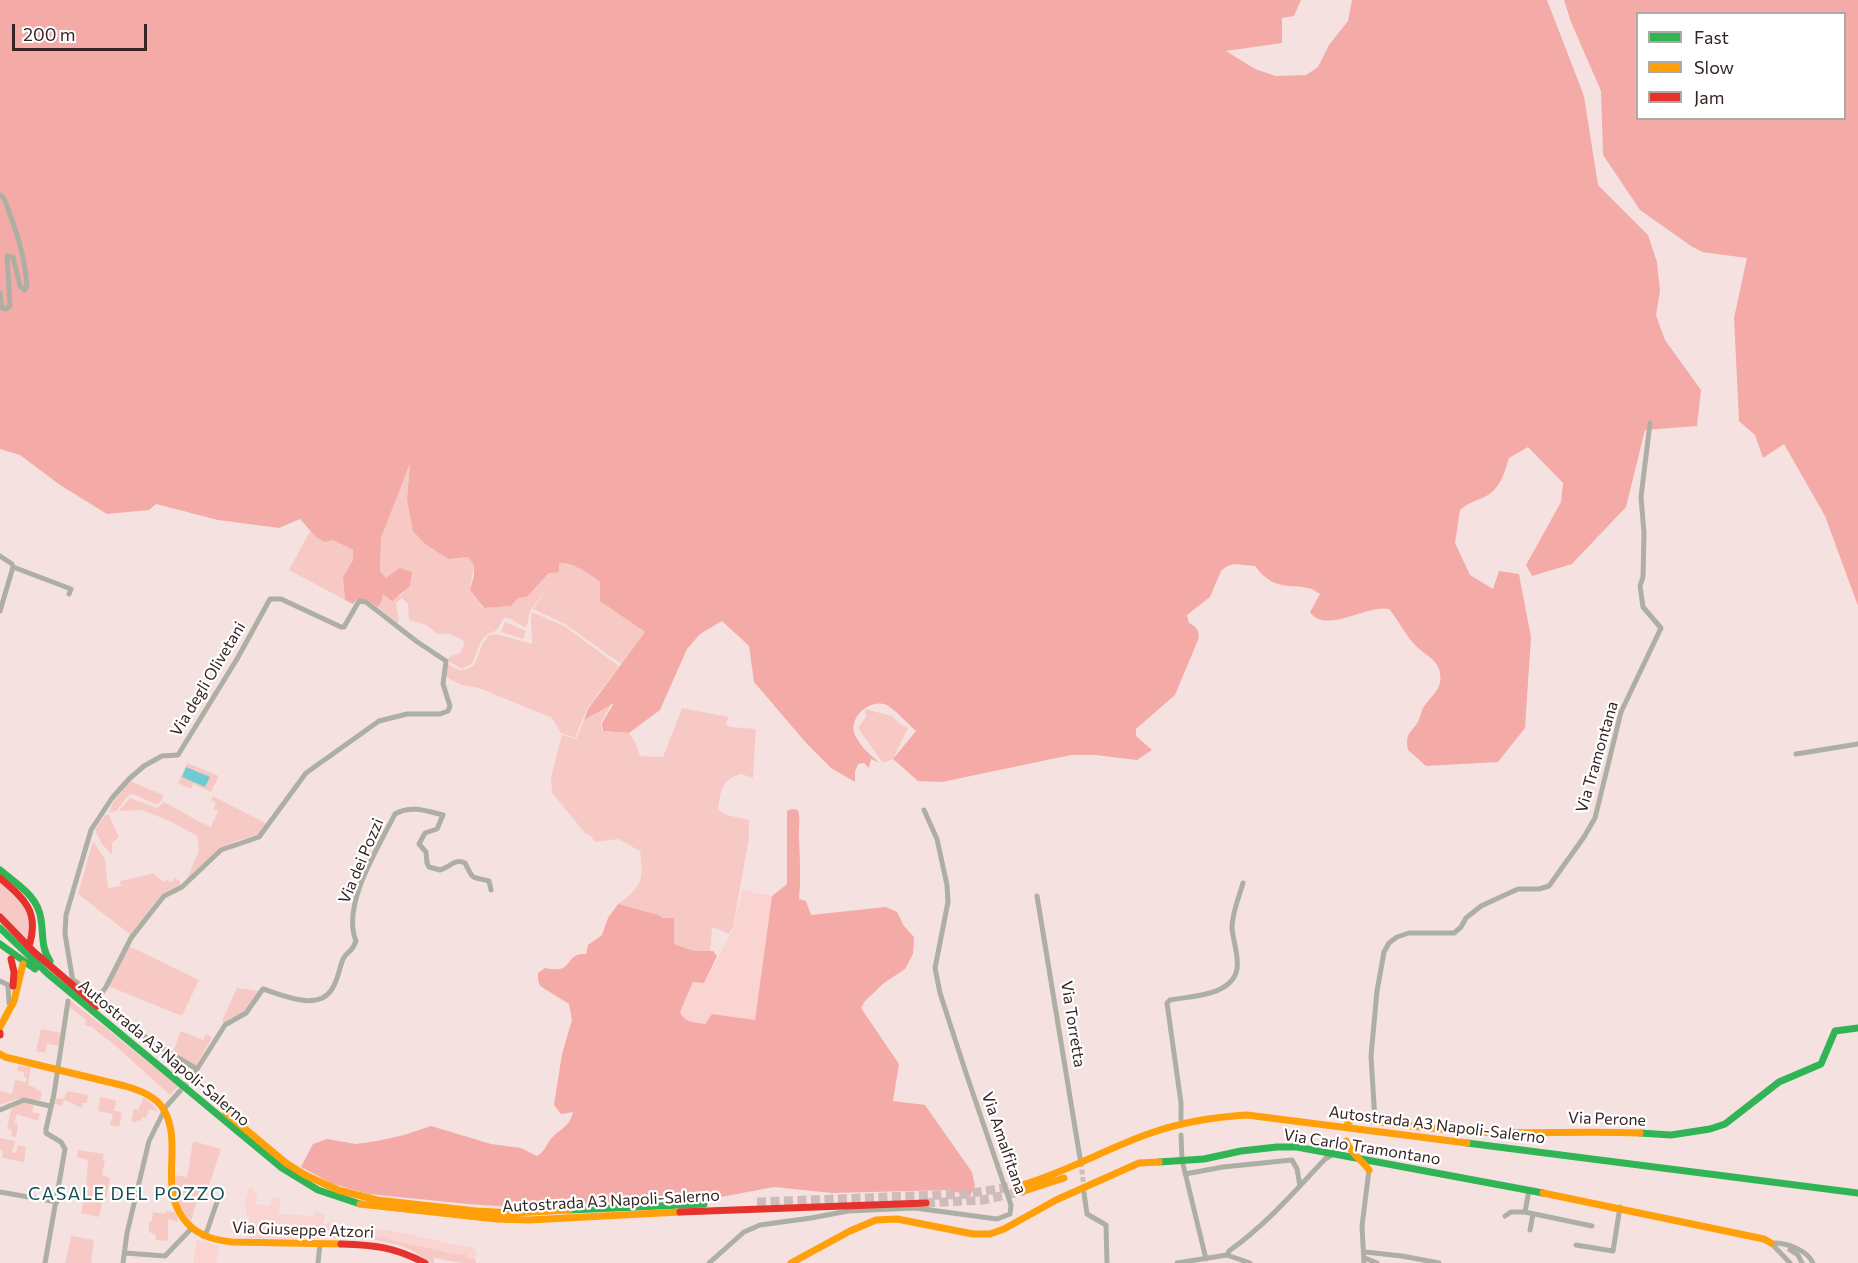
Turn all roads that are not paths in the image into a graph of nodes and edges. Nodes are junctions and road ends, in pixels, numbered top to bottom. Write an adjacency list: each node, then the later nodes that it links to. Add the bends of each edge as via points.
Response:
1 (0, 195): 2 (street, via 19,236 27,286 25,290 20,286 13,257 7,256 10,306 6,309 2,308)
2 (0, 293)
3 (1650, 423): 38 (street, Via Tramontana, via 1641,496 1644,533 1640,586 1644,607 1661,628 1621,712 1595,818 1548,886 1518,889 1481,906 1454,933 1409,933 1389,943 1377,990 1371,1056)
4 (0, 556): 5 (street)
5 (13, 567): 6 (street, via 71,590); 7 (street)
6 (69, 594)
7 (0, 611)
8 (1858, 744): 9 (street)
9 (1796, 754)
10 (924, 810): 79 (street, Via Amalfitana, via 937,840 948,893 934,968 1011,1204 1010,1214 997,1219 936,1209 893,1209 848,1211 760,1225 744,1232)
11 (0, 870): 23 (main road, via 33,900 40,918 42,949)
12 (0, 878): 18 (main road, via 31,912 34,929)
13 (1243, 883): 37 (street, via 1233,919 1237,969 1233,980 1209,993 1167,1003)
14 (491, 890): 24 (street, Via dei Pozzi, via 489,881 472,877 463,862 456,861 440,870 429,867 426,852 419,844 425,833 437,829 443,815 403,809 395,814 355,901 356,941 353,950 344,956 338,978 324,998 311,1001 263,989 246,1013 225,1025 195,1071)
15 (1037, 896): 42 (street, Via Torretta)
16 (0, 917): 23 (main road, Autostrada A3 Napoli-Salerno, via 34,952)
17 (0, 928): 29 (main road, Autostrada A3 Napoli-Salerno, via 47,974)
18 (30, 943)
19 (0, 944): 29 (main road)
20 (11, 959): 26 (main road, via 14,981)
21 (23, 964): 28 (main road, via 14,1001)
22 (0, 981): 26 (street, via 8,985)
23 (71, 981): 24 (street); 24 (street, Via degli Olivetani, via 66,915 91,830 129,779 162,756 178,754 270,599 288,602 341,627 359,602 366,602 446,661 443,684 448,711 406,714 379,721 306,773 259,837 221,850 183,887 164,896 131,938); 57 (main road, Autostrada A3 Napoli-Salerno, via 286,1163 342,1191 386,1201 503,1213)
24 (98, 998)
25 (68, 1001): 32 (street)
26 (9, 1003): 27 (main road)
27 (0, 1014)
28 (0, 1027)
29 (114, 1028): 58 (main road, Autostrada A3 Napoli-Salerno, via 282,1168 318,1190 364,1204 529,1220)
30 (1858, 1028): 38 (main road, Via Perone, via 1835,1031 1821,1064 1779,1082 1725,1124 1694,1132 1671,1135 1478,1131)
31 (0, 1054): 32 (main road)
32 (57, 1069): 34 (street); 36 (main road, via 137,1090)
33 (180, 1091): 36 (street)
34 (50, 1106): 35 (street, via 24,1100); 56 (street, via 46,1133 65,1149)
35 (0, 1110)
36 (164, 1111): 64 (main road, Via Giuseppe Atzori, via 169,1130 171,1193 177,1211); 70 (street, via 149,1141)
37 (1181, 1119)
38 (1375, 1121): 39 (main road, Via Perone, via 1353,1118)
39 (1348, 1123)
40 (1181, 1135): 44 (street)
41 (1341, 1155): 43 (main road, Via Carlo Tramontano); 43 (main road, via 1347,1141); 44 (main road, Via Carlo Tramontano, via 1276,1147); 49 (street, via 1324,1160)
42 (1080, 1158)
43 (1357, 1158): 45 (main road, Via Carlo Tramontano); 47 (main road)
44 (1182, 1160): 48 (street); 80 (main road, Via Carlo Tramontano, via 1139,1163 1051,1202 997,1232 982,1235 897,1219 876,1220)
45 (1371, 1160): 46 (main road, Via Carlo Tramontano); 47 (main road)
46 (1382, 1162): 47 (main road); 50 (main road, Via Carlo Tramontano)
47 (1369, 1170): 72 (street, via 1362,1226)
48 (1185, 1174): 49 (street, via 1292,1160); 73 (street)
49 (1300, 1186): 71 (street)
50 (1529, 1190): 59 (main road, Via Carlo Tramontano); 60 (street)
51 (0, 1192): 56 (street)
52 (1084, 1193): 81 (street, via 1087,1214 1106,1225)
53 (1858, 1193): 55 (main road, Autostrada A3 Napoli-Salerno, via 1247,1115 1212,1117 1168,1127 1023,1188 1057,1181 1162,1135 1203,1125 1245,1121)
54 (218, 1199): 66 (street)
55 (1858, 1199)
56 (57, 1202): 75 (street)
57 (757, 1202)
58 (926, 1203)
59 (1620, 1207): 67 (main road, Via Carlo Tramontano); 69 (street, via 1612,1251)
60 (1525, 1212): 61 (street); 62 (street)
61 (1533, 1214): 63 (street); 65 (street)
62 (1505, 1216)
63 (1592, 1226)
64 (191, 1228): 66 (main road, Via Giuseppe Atzori); 70 (street, via 165,1256)
65 (1530, 1230)
66 (203, 1236): 68 (main road, Via Giuseppe Atzori, via 226,1242)
67 (1772, 1243): 74 (street, Via Carlo Tramontano, via 1795,1248); 86 (street); 87 (street, Via Carlo Tramontano, via 1793,1251)
68 (320, 1244): 77 (street); 78 (main road, Via Giuseppe Atzori, via 388,1247)
69 (1576, 1245)
70 (125, 1253): 76 (street)
71 (1227, 1255): 73 (street); 83 (street)
72 (1364, 1258): 84 (street); 85 (street, via 1401,1256)
73 (1206, 1259): 82 (street)
74 (1811, 1260): 87 (street, Via Carlo Tramontano, via 1805,1257)
75 (45, 1263)
76 (123, 1263)
77 (318, 1263)
78 (425, 1263)
79 (709, 1263)
80 (791, 1263)
81 (1107, 1263)
82 (1177, 1263)
83 (1251, 1263)
84 (1377, 1263)
85 (1439, 1263)
86 (1791, 1263): 87 (street, via 1794,1259)
87 (1802, 1263)

